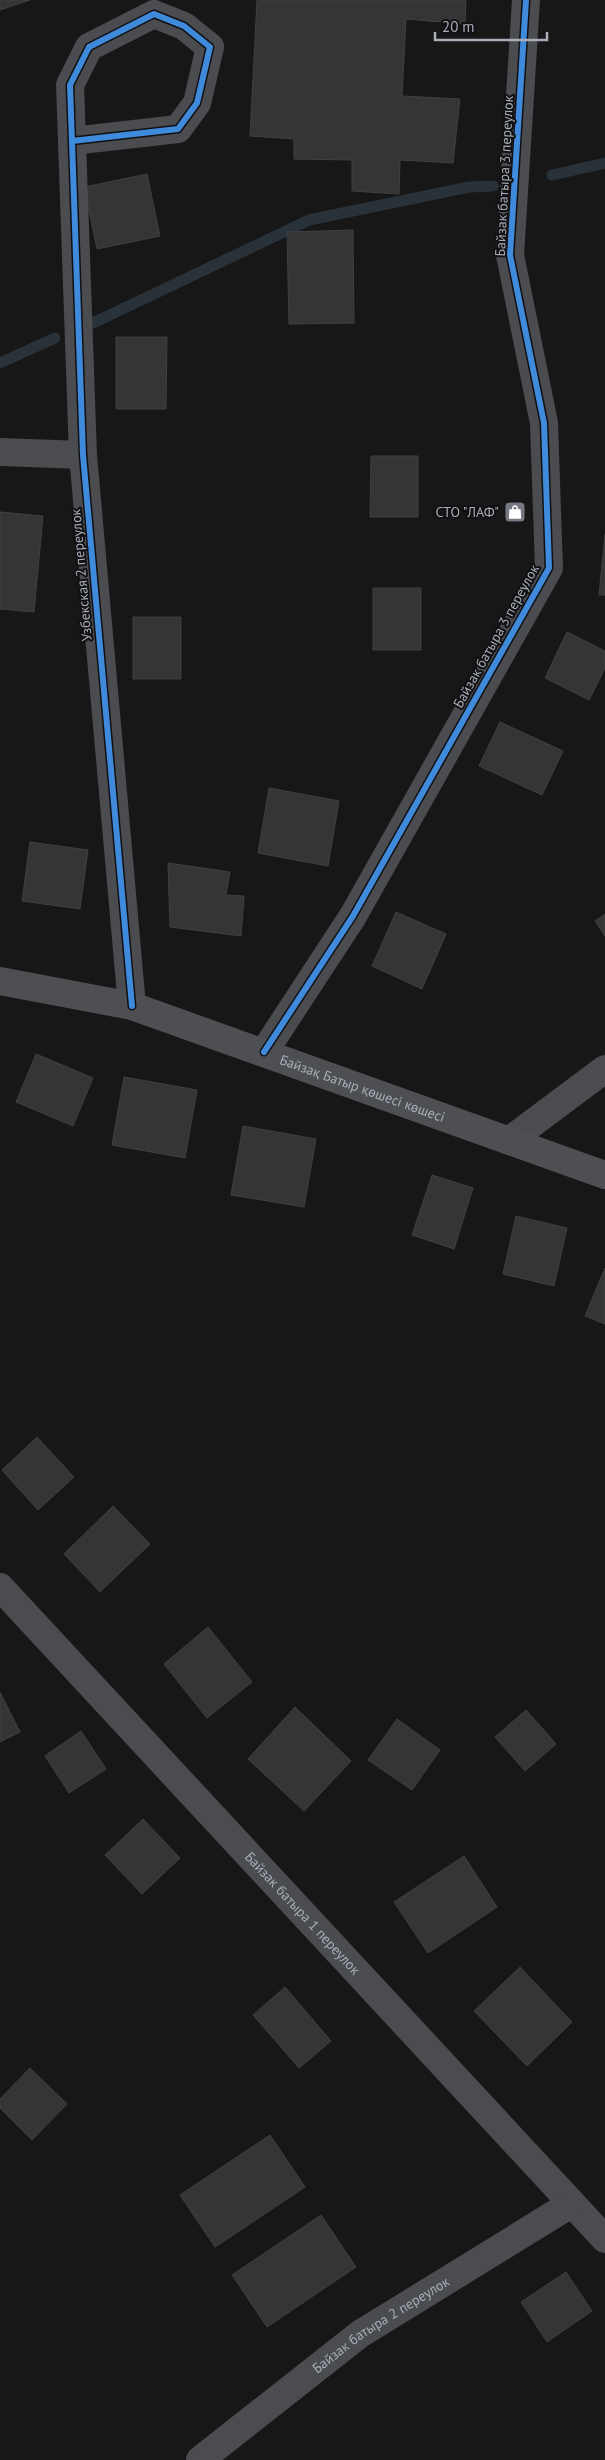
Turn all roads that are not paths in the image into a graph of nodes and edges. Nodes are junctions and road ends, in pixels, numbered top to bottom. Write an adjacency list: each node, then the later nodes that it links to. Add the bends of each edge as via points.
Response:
1 (526, 0): 7 (street, Байзак батыра 3 переулок, via 510,255 544,423 549,568 353,916)
2 (72, 140): 2 (street, Узбекская 2 переулок, via 70,85 89,47 154,14 184,26 210,47 197,103 178,130); 4 (street, Узбекская 2 переулок)
3 (0, 452): 4 (street)
4 (83, 455): 6 (street, Узбекская 2 переулок)
5 (0, 981): 6 (main road, Байзақ Батыр қөшесі көшесі)
6 (132, 1006): 7 (main road, Байзақ Батыр қөшесі көшесі)
7 (264, 1052): 9 (main road, Байзақ Батыр қөшесі көшесі)
8 (605, 1069): 9 (street)
9 (510, 1140): 10 (main road, Байзақ Батыр қөшесі көшесі)
10 (605, 1175)
11 (0, 1587): 12 (street, Байзак батыра 1 переулок)
12 (571, 2204): 13 (street, Байзак батыра 1 переулок); 14 (street, Байзак батыра 2 переулок, via 360,2334)
13 (605, 2239)
14 (200, 2460)

